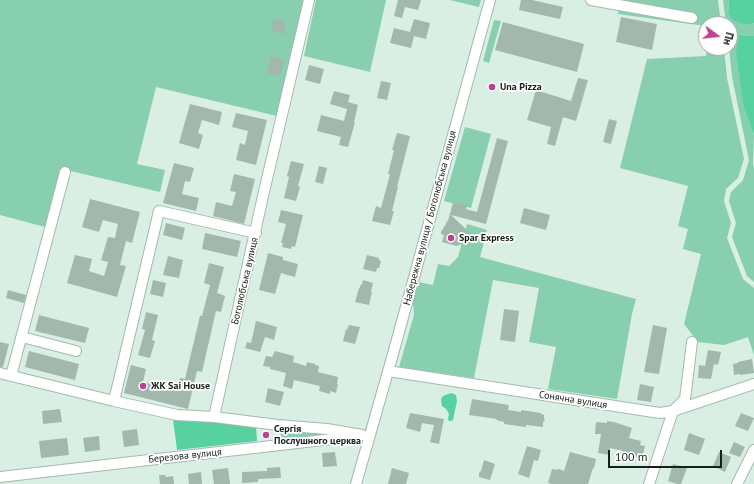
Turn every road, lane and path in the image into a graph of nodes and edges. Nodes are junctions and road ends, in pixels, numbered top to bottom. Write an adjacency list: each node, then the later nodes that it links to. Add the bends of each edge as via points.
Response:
1 (309, 0): 6 (street, Боголюбська вулиця)
2 (490, 0): 10 (street, Набережна вулиця / Боголюбська вулиця)
3 (591, 0): 4 (street)
4 (692, 18)
5 (65, 172): 7 (street)
6 (256, 233): 14 (street, via 159,211); 16 (street, Боголюбська вулиця)
7 (22, 337): 9 (street); 12 (street)
8 (692, 342): 15 (street, via 684,399)
9 (76, 351)
10 (388, 371): 15 (street, Сонячна вулиця, via 660,413); 17 (street, Набережна вулиця / Боголюбська вулиця)
11 (0, 373): 12 (street)
12 (11, 376): 14 (street)
13 (754, 384): 15 (street, Сонячна вулиця)
14 (114, 401): 16 (street, via 177,415)
15 (673, 411): 21 (street)
16 (214, 417): 17 (street, via 327,429)
17 (366, 436): 19 (street, Березова вулиця); 20 (street, Набережна вулиця / Боголюбська вулиця)
18 (754, 450): 22 (street)
19 (0, 477)
20 (356, 484)
21 (649, 484)
22 (737, 484)

